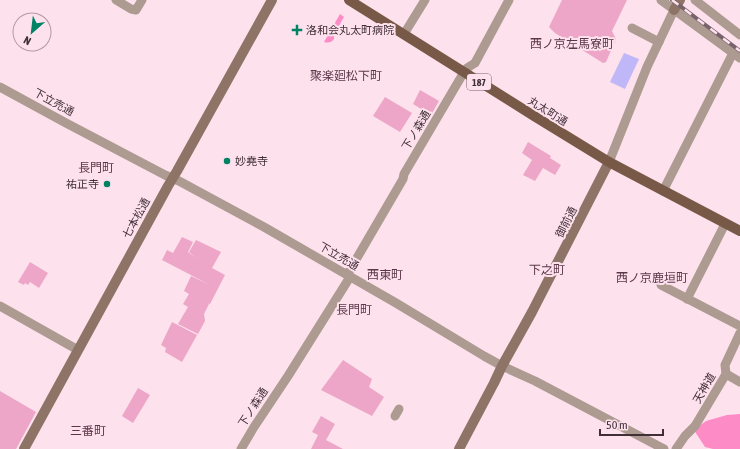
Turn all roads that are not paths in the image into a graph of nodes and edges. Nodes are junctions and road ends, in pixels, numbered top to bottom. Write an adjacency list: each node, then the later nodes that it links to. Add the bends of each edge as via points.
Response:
1 (116, 0): 2 (street, via 136,10)
2 (142, 0)
3 (272, 0): 19 (street, 七本松通)
4 (349, 0): 12 (main road, 丸太町通 / 187)
5 (425, 0): 12 (street)
6 (509, 0): 16 (street, 下ノ森通, via 475,63)
7 (661, 0): 10 (street)
8 (680, 0): 10 (street, 御前通)
9 (695, 0): 13 (street)
10 (674, 10): 14 (street, 御前通); 15 (street)
11 (632, 28): 14 (street)
12 (404, 34): 16 (main road, 丸太町通 / 187)
13 (740, 35)
14 (659, 42): 18 (street, 御前通)
15 (736, 56): 20 (street)
16 (466, 70): 18 (main road, 丸太町通 / 187); 23 (street, 下ノ森通, via 404,174)
17 (0, 87): 19 (street, 下立売通)
18 (610, 162): 20 (main road, 丸太町通 / 187); 30 (street, 御前通)
19 (173, 178): 23 (street, 下立売通); 29 (street, 七本松通)
20 (663, 191): 21 (main road, 丸太町通 / 187)
21 (725, 224): 22 (main road, 丸太町通 / 187); 25 (street)
22 (740, 231)
23 (349, 276): 30 (street, 下立売通); 34 (street, 下ノ森通)
24 (661, 285): 25 (street)
25 (687, 299): 27 (street)
26 (0, 306): 29 (street)
27 (740, 326)
28 (740, 333): 31 (street, 天神道, via 726,364)
29 (78, 350): 33 (street, 七本松通)
30 (502, 366): 35 (street, 御前通); 36 (street, 下立売通, via 535,380)
31 (726, 374): 32 (street); 37 (street, 天神道, via 695,426)
32 (740, 382)
33 (24, 449)
34 (241, 449)
35 (459, 449)
36 (664, 449)
37 (676, 449)

